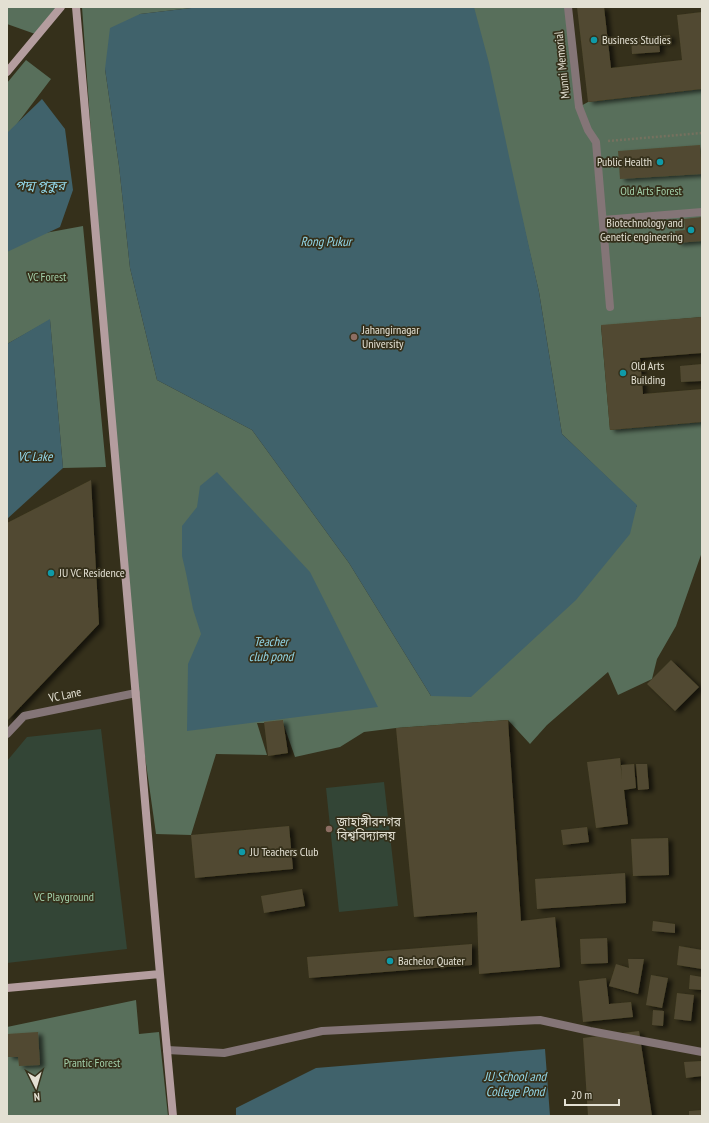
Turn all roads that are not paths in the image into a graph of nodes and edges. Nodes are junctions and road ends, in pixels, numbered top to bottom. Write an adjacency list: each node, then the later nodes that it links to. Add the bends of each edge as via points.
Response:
1 (61, 7): 4 (street)
2 (76, 7): 8 (street)
3 (568, 7): 6 (street, Munni Memorial, via 579,107 596,142)
4 (7, 72)
5 (702, 212): 6 (street)
6 (602, 220): 7 (street, Munni Memorial)
7 (610, 308)
8 (136, 693): 9 (street, VC Lane, via 24,716); 10 (street)
9 (7, 734)
10 (160, 974): 11 (street); 12 (street)
11 (7, 988)
12 (167, 1050): 13 (street, via 224,1053 322,1031 540,1020); 14 (street)
13 (702, 1052)
14 (173, 1116)

